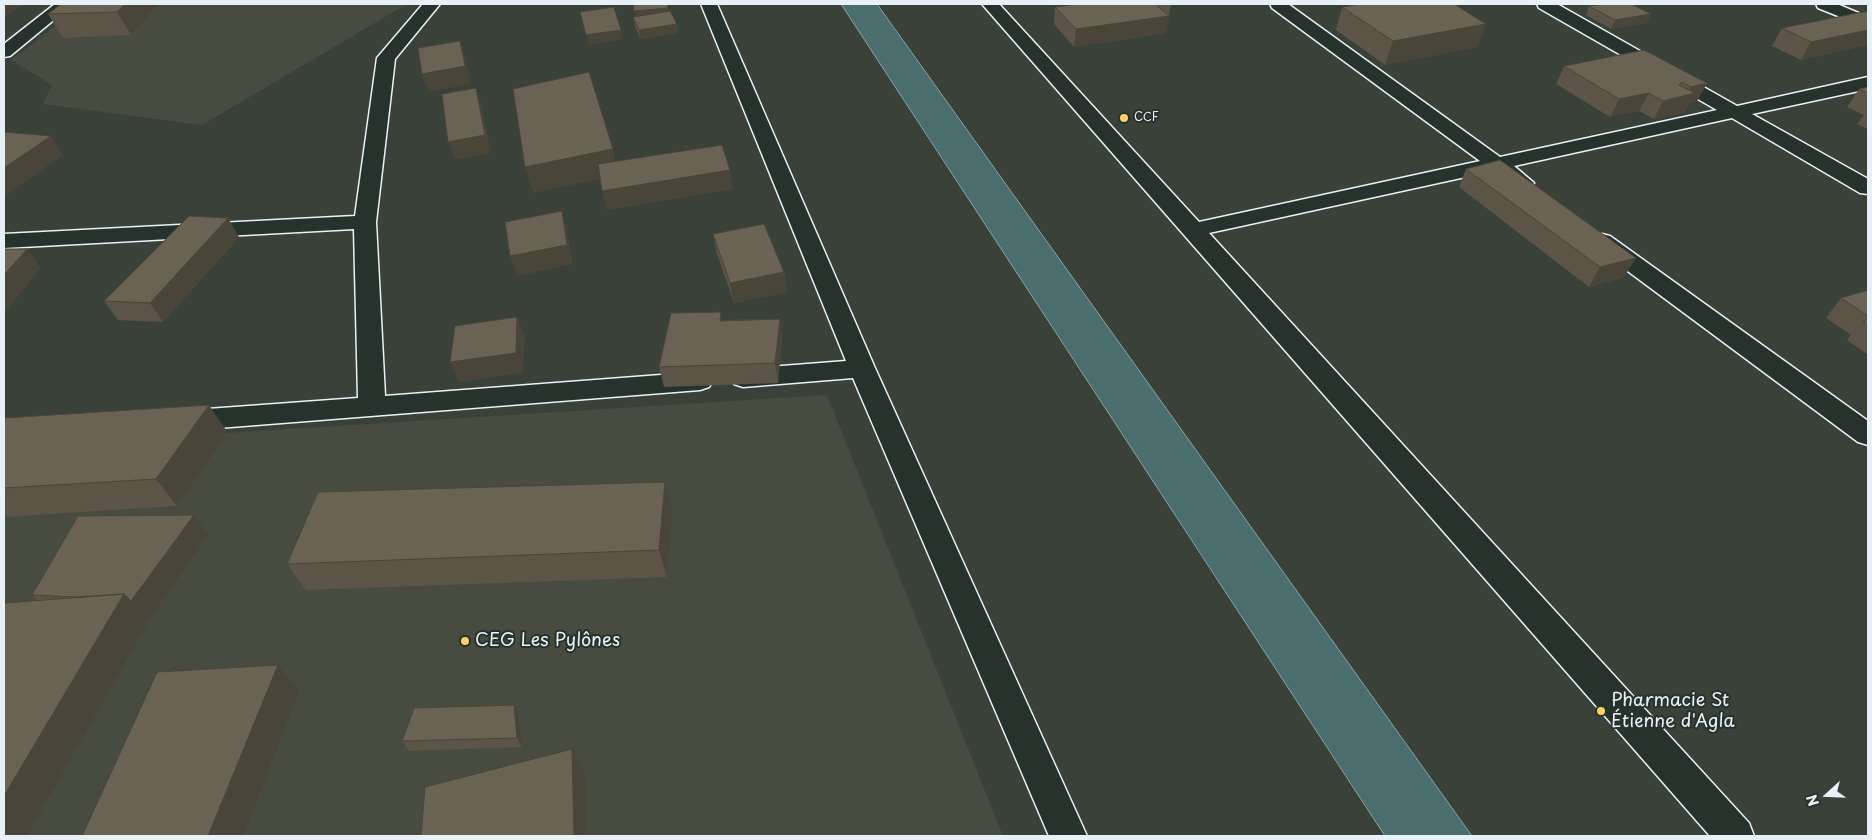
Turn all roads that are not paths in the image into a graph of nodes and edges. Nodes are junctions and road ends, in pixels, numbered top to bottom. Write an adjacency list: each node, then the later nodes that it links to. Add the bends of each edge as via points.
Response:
1 (65, 4): 9 (street)
2 (432, 4): 15 (street, via 386,58)
3 (709, 4): 19 (street)
4 (990, 4): 17 (street)
5 (1278, 4): 12 (street)
6 (1546, 4): 11 (street)
7 (1824, 4): 8 (street)
8 (1868, 23)
9 (4, 52)
10 (1868, 84): 11 (street)
11 (1735, 112): 12 (street); 13 (street)
12 (1496, 163): 14 (street); 17 (street)
13 (1868, 188)
14 (1536, 192)
15 (365, 222): 18 (street); 20 (street)
16 (1584, 227): 22 (street)
17 (1192, 230): 24 (street)
18 (4, 241)
19 (862, 368): 20 (street); 23 (street)
20 (372, 406): 21 (street)
21 (153, 423)
22 (1868, 436)
23 (1068, 836)
24 (1735, 836)

